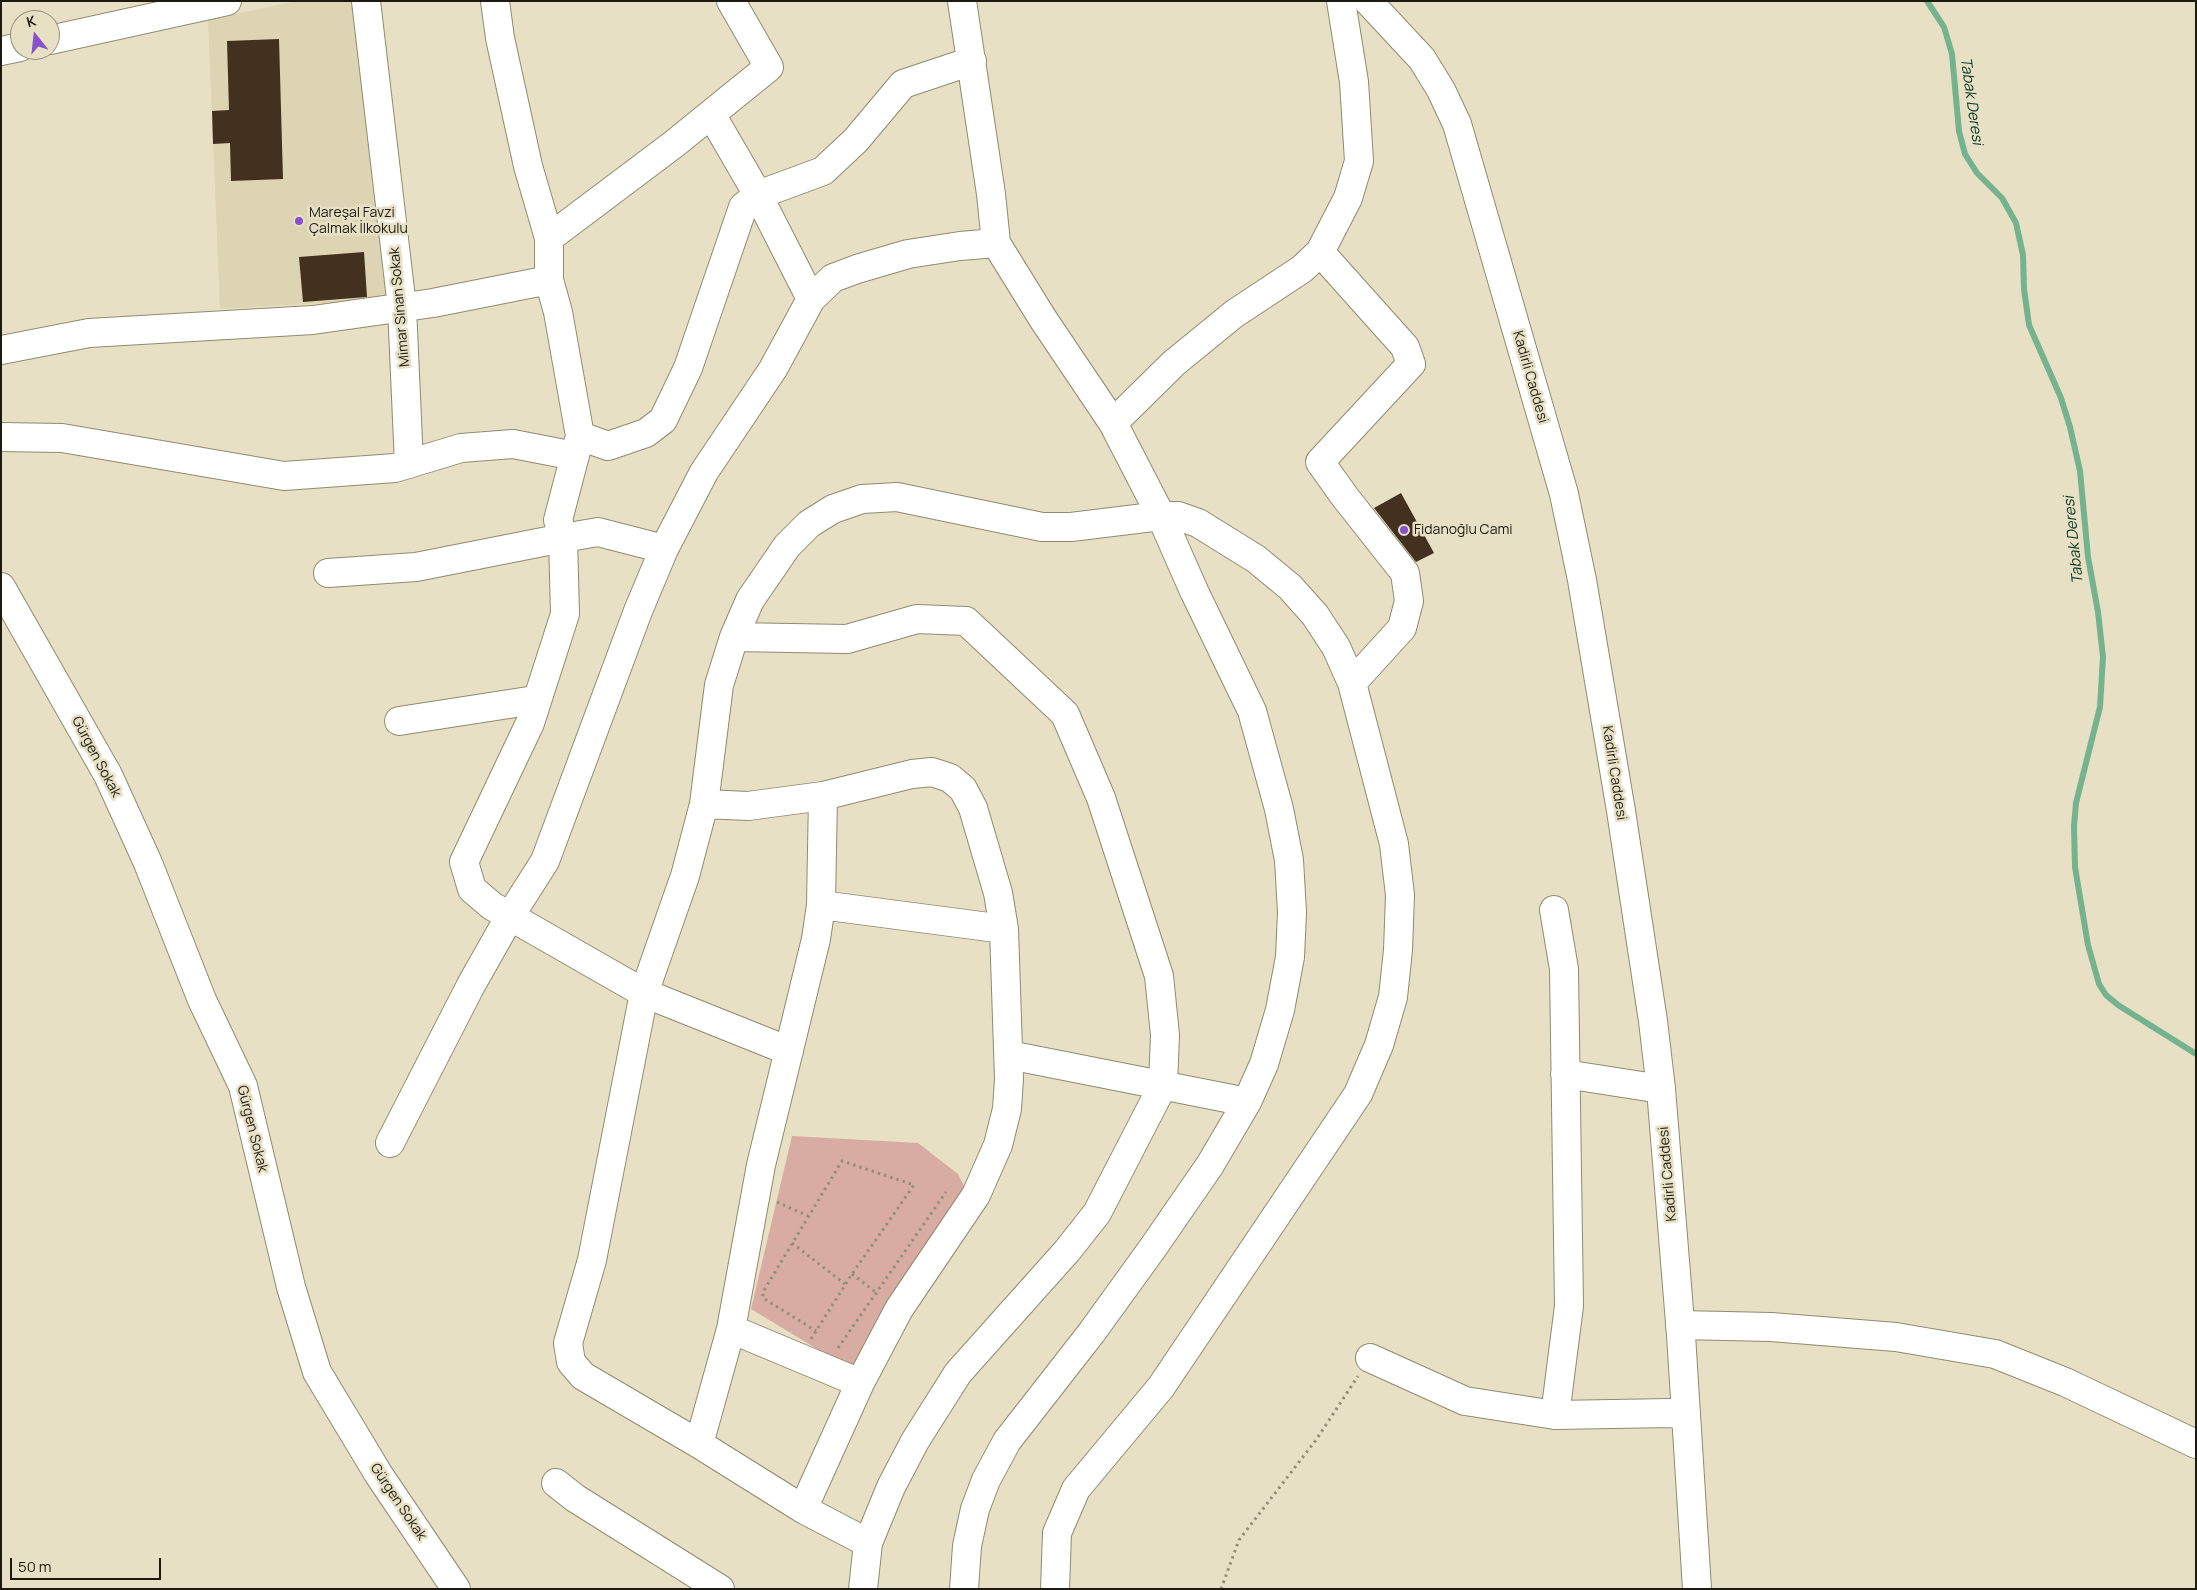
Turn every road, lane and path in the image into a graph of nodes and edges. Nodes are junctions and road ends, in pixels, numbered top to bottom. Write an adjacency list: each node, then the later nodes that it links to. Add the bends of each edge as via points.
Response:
1 (366, 1): 17 (street, Mimar Sinan Sokak)
2 (495, 1): 12 (street, via 528,166)
3 (731, 1): 10 (street, via 769,67)
4 (962, 1): 9 (street)
5 (1340, 1): 14 (street, via 1354,82 1359,161 1348,198)
6 (1368, 1): 43 (street, Kadirli Caddesi, via 1422,59 1457,124 1564,494 1621,810)
7 (220, 2): 8 (street)
8 (60, 38)
9 (972, 61): 11 (street, via 903,84 856,140 823,171); 13 (street)
10 (712, 114): 11 (street); 12 (street)
11 (758, 194): 16 (street); 21 (street, via 743,207 688,368 663,420 646,433 608,446)
12 (549, 238): 15 (street)
13 (996, 243): 16 (street, via 908,254 857,269 833,278); 19 (street)
14 (1320, 252): 19 (street, via 1302,269 1234,314 1174,363); 29 (street, via 1405,347 1411,364 1320,462 1405,574 1410,601 1402,628)
15 (549, 280): 17 (street); 21 (street, via 558,312)
16 (812, 299): 25 (street, via 773,369 704,472)
17 (402, 308): 18 (street, via 313,320 89,333); 22 (street, Mimar Sinan Sokak)
18 (1, 350)
19 (1113, 423): 23 (street)
20 (1, 438): 22 (street, via 62,438 284,476 396,468)
21 (578, 446): 22 (street, via 513,444 461,448); 24 (street, via 558,520)
22 (409, 464)
23 (1161, 516): 28 (street, via 1071,527 1042,527 896,497 862,499 833,509 808,524 787,546 750,600); 29 (street, via 1178,516 1198,523 1256,559 1290,587 1315,615 1336,647); 44 (street, via 1252,710 1280,809 1289,860 1292,912 1288,966 1280,1010 1264,1064)
24 (563, 538): 25 (street, via 598,532); 26 (street, via 416,566); 30 (street, via 565,614)
25 (664, 550): 36 (street, via 545,861)
26 (328, 573)
27 (1, 587): 67 (street, Gürgen Sokak, via 108,775 148,863 202,1000 243,1086 291,1286 317,1372 379,1475)
28 (734, 637): 33 (street, via 719,685); 42 (street, via 847,639 917,619 966,621 1064,714 1101,798 1159,976 1165,1035)
29 (1352, 683): 71 (street, via 1394,844 1400,896 1392,996 1379,1046 1358,1094 1167,1379 1076,1489 1057,1533)
30 (535, 700): 31 (street); 36 (street, via 530,723 464,862 472,889)
31 (399, 721)
32 (823, 796): 33 (street, via 748,806); 34 (street); 37 (street, via 912,774 932,772 950,778 963,789 972,808 994,878)
33 (704, 804): 38 (street, via 685,876)
34 (821, 905): 37 (street); 39 (street)
35 (1554, 910): 41 (street, via 1564,969)
36 (510, 916): 38 (street); 45 (street, via 471,984)
37 (1004, 929): 40 (street)
38 (644, 993): 39 (street); 62 (street, via 592,1260 568,1343 571,1362 583,1376)
39 (789, 1051): 47 (street)
40 (1009, 1055): 42 (street); 52 (street, via 1007,1109 986,1176 966,1210)
41 (1565, 1074): 43 (street); 60 (street, via 1569,1306)
42 (1163, 1085): 44 (street); 66 (street, via 1097,1213 958,1373 915,1441 891,1487)
43 (1660, 1089): 53 (street, Kadirli Caddesi)
44 (1247, 1102): 70 (street, via 1210,1165 1152,1249 1007,1441 975,1509 967,1546)
45 (390, 1143)
46 (946, 1192): 52 (path)
47 (756, 1193): 48 (path); 54 (street)
48 (808, 1216): 49 (path); 50 (path, via 842,1161 914,1185)
49 (792, 1243): 51 (path); 55 (path, via 762,1298)
50 (852, 1274): 51 (path); 52 (path)
51 (845, 1284): 55 (path)
52 (888, 1301): 57 (path); 59 (street)
53 (1680, 1325): 61 (street, Kadirli Caddesi); 63 (street, via 1771,1327 1896,1337 1995,1354 2065,1382)
54 (731, 1329): 59 (street); 62 (street)
55 (816, 1331): 56 (path)
56 (810, 1340)
57 (835, 1353)
58 (1370, 1358): 60 (street, via 1465,1401); 72 (path, via 1316,1440 1239,1540)
59 (860, 1383): 65 (street)
60 (1555, 1415): 61 (street)
61 (1686, 1415): 73 (street, Kadirli Caddesi)
62 (699, 1444): 65 (street)
63 (2196, 1444)
64 (556, 1483): 68 (street)
65 (803, 1509): 66 (street)
66 (868, 1543): 69 (street)
67 (456, 1589)
68 (720, 1589)
69 (863, 1589)
70 (964, 1589)
71 (1055, 1589)
72 (1221, 1589)
73 (1697, 1589)

